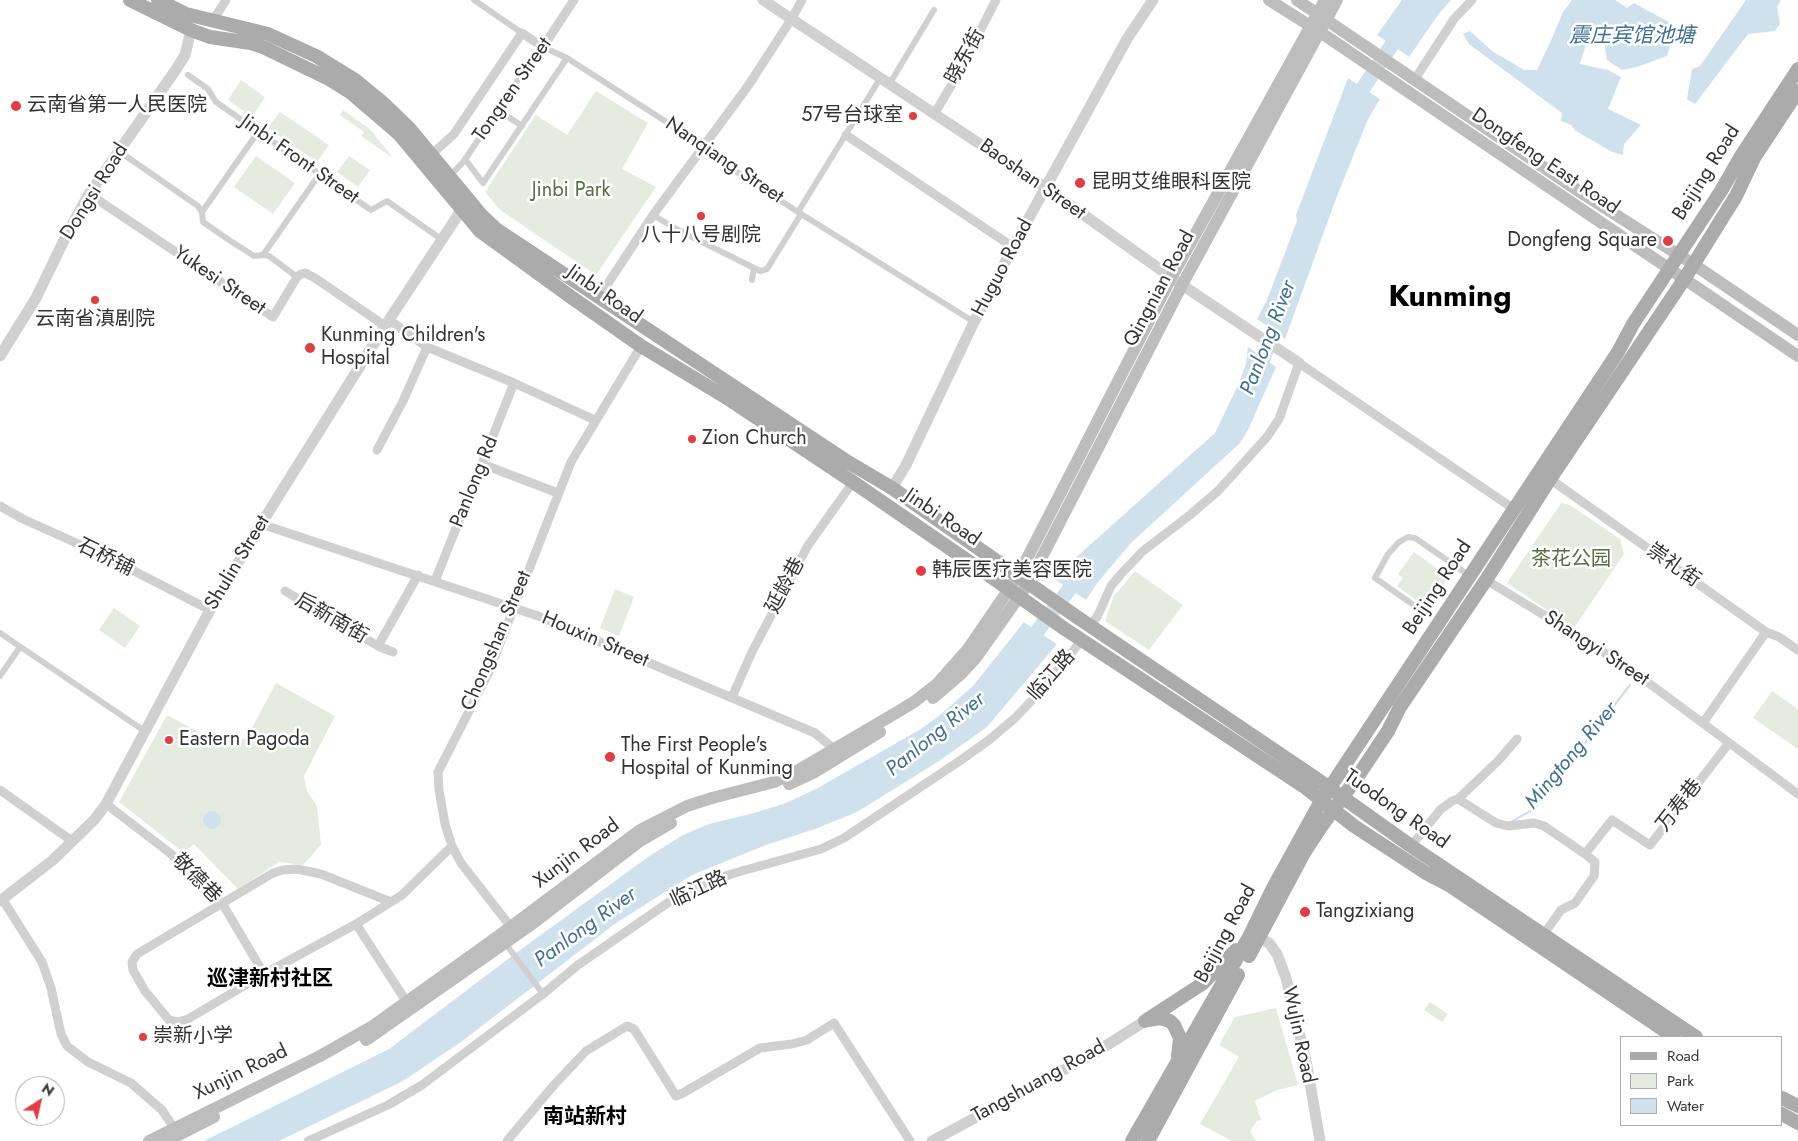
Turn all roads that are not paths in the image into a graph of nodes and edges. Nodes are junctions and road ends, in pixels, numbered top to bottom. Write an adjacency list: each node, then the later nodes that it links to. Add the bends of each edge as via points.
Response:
1 (130, 0): 20 (main road, Jinbi Road)
2 (158, 0): 18 (main road, Jinbi Road)
3 (226, 0): 18 (street)
4 (474, 0): 21 (street, Nanqiang Street)
5 (574, 0): 22 (street, Tongren Street)
6 (763, 0): 17 (street, Baoshan Street)
7 (802, 0): 17 (street)
8 (996, 0): 30 (street, 晓东街)
9 (1153, 0): 40 (street, Huguo Road, via 1127,39)
10 (1269, 0): 19 (main road, Dongfeng East Road)
11 (1297, 0): 16 (main road, Dongfeng East Road)
12 (1325, 0): 16 (main road, Qingnian Road)
13 (1337, 0): 16 (main road, Qingnian Road)
14 (1472, 0): 27 (street, via 1454,19)
15 (934, 10): 26 (street)
16 (1322, 16): 19 (main road, Qingnian Road); 27 (main road, Dongfeng East Road)
17 (792, 18): 26 (street, Baoshan Street); 34 (street)
18 (212, 22): 36 (main road, Jinbi Road, via 268,34 337,68 383,103)
19 (1316, 29): 52 (main road, Dongfeng East Road); 56 (main road, Qingnian Road)
20 (191, 30): 35 (street, Dongsi Road, via 185,55); 42 (main road, Jinbi Road, via 265,48 350,92 399,134)
21 (522, 34): 22 (street, Nanqiang Street); 36 (street, via 454,134)
22 (543, 47): 23 (street, Nanqiang Street); 29 (street, Tongren Street)
23 (567, 58): 31 (street); 34 (street, Nanqiang Street, via 696,141)
24 (1798, 69): 49 (main road, Beijing Road)
25 (188, 75): 32 (street, Jinbi Front Street, via 208,88 216,102)
26 (886, 80): 30 (street, Baoshan Street); 33 (street)
27 (1414, 80): 49 (main road, Dongfeng East Road)
28 (1798, 91): 50 (main road, Beijing Road, via 1754,158 1736,196)
29 (498, 110): 31 (street); 37 (street, Tongren Street)
30 (935, 113): 40 (street, Baoshan Street)
31 (522, 126): 37 (street, via 483,183)
32 (259, 130): 38 (street, Jinbi Front Street); 43 (street)
33 (846, 135): 44 (street); 47 (street)
34 (702, 149): 44 (street, Nanqiang Street); 45 (street)
35 (120, 152): 41 (street, Dongsi Road); 43 (street)
36 (432, 155): 39 (main road, Jinbi Road)
37 (465, 159): 39 (street, Tongren Street)
38 (320, 173): 46 (street, Jinbi Front Street, via 371,210 387,201); 48 (street)
39 (449, 177): 57 (main road, Jinbi Road, via 496,228)
40 (1046, 188): 47 (street, Huguo Road); 56 (street, Baoshan Street)
41 (89, 194): 53 (street, Yukesi Street, via 273,317); 63 (street, Dongsi Road, via 36,298)
42 (462, 209): 46 (street, Shulin Street); 61 (main road, Jinbi Road, via 480,231)
43 (202, 212): 48 (street, via 204,222 254,256)
44 (800, 213): 51 (street, via 767,269); 58 (street, Nanqiang Street)
45 (653, 215): 51 (street); 57 (street)
46 (441, 239): 59 (street, Shulin Street)
47 (1013, 247): 58 (street, Huguo Road)
48 (263, 254): 53 (street)
49 (1679, 255): 50 (main road, Dongfeng East Road); 52 (main road, Beijing Road)
50 (1693, 264): 54 (main road, Beijing Road); 60 (main road, Dongfeng East Road)
51 (755, 269): 55 (street)
52 (1670, 269): 54 (main road, Dongfeng East Road); 75 (main road, Beijing Road)
53 (297, 277): 59 (street, via 300,274 311,275)
54 (1685, 278): 64 (main road, Dongfeng East Road); 70 (main road, Beijing Road)
55 (752, 280)
56 (1177, 282): 65 (street, Baoshan Street); 79 (main road, Qingnian Road)
57 (599, 297): 72 (main road, Jinbi Road)
58 (974, 322): 72 (street, Huguo Road, via 914,450)
59 (387, 323): 62 (street); 76 (street, Shulin Street)
60 (1798, 335)
61 (641, 346): 67 (street, Chongshan Street); 71 (main road, Jinbi Road, via 727,398)
62 (427, 347): 66 (street); 68 (street)
63 (0, 356)
64 (1798, 356)
65 (1299, 363): 75 (street); 88 (street, via 1279,419 1267,437 1218,490 1142,551 1111,586)
66 (514, 383): 67 (street); 69 (street, Panlong Rd)
67 (595, 420): 73 (street, Chongshan Street)
68 (377, 450)
69 (482, 464): 73 (street); 81 (street, Panlong Rd)
70 (1550, 479): 80 (main road, Beijing Road); 90 (street, 崇礼街)
71 (853, 482): 83 (main road, Jinbi Road); 98 (street, 延龄巷, via 807,547)
72 (892, 488): 79 (main road, Jinbi Road)
73 (558, 493): 85 (street, Chongshan Street)
74 (0, 506): 86 (street, 石桥铺)
75 (1514, 509): 78 (main road, Beijing Road)
76 (261, 524): 77 (street, Houxin Street); 86 (street, Shulin Street)
77 (418, 575): 81 (street, Houxin Street); 93 (street)
78 (1470, 576): 84 (street, via 1415,538 1408,537 1388,554 1375,578); 104 (main road, Beijing Road)
79 (1023, 580): 83 (main road, Qingnian Road); 87 (main road, Jinbi Road)
80 (1486, 580): 99 (street, Shangyi Street, via 1592,645); 107 (main road, Beijing Road)
81 (435, 581): 85 (street, Houxin Street)
82 (285, 591): 93 (street, 后新南街)
83 (1018, 596): 89 (main road, Jinbi Road); 103 (main road, Xunjin Road, via 937,684); 120 (main road, Xunjin Road, via 975,659 918,709 815,772 787,785 688,815 664,826)
84 (1415, 606)
85 (512, 607): 98 (street, Houxin Street, via 541,616); 113 (street, Chongshan Street, via 488,674 438,772 445,824)
86 (210, 610): 100 (street, Shulin Street)
87 (1074, 615): 88 (main road, Tuodong Road)
88 (1090, 627): 104 (main road, Tuodong Road)
89 (1065, 629): 92 (main road, Tuodong Road)
90 (1766, 632): 95 (street, 崇礼街); 99 (street)
91 (0, 633): 94 (street)
92 (1082, 640): 109 (main road, Tuodong Road); 125 (street, 临江路, via 1015,718 962,760 844,838 731,874 669,902)
93 (378, 646): 96 (street, 后新南街)
94 (20, 647): 97 (street); 100 (street)
95 (1798, 650)
96 (393, 652)
97 (0, 676)
98 (732, 697): 103 (street, Houxin Street, via 816,733)
99 (1703, 723): 102 (street, Shangyi Street)
100 (146, 732): 110 (street, Shulin Street)
101 (1517, 738): 108 (street, via 1498,761)
102 (1729, 743): 106 (street, Shangyi Street); 115 (street, 万寿巷, via 1650,845 1612,820)
103 (834, 749): 120 (main road, Xunjin Road, via 774,782 688,806 640,830)
104 (1329, 788): 107 (main road, Tuodong Road); 109 (main road, Beijing Road)
105 (0, 790): 112 (street)
106 (1798, 794)
107 (1343, 798): 111 (main road, Beijing Road); 114 (main road, Tuodong Road)
108 (1458, 798): 114 (street, via 1440,810); 115 (street, via 1496,823 1544,826)
109 (1321, 801): 111 (main road, Tuodong Road); 122 (main road, Beijing Road, via 1272,890)
110 (106, 804): 112 (street, Shulin Street); 118 (street, 敬德巷, via 170,853)
111 (1333, 810): 122 (main road, Beijing Road); 128 (main road, Tuodong Road)
112 (72, 841): 116 (street, Shulin Street)
113 (452, 846): 117 (street); 120 (street, Chongshan Street)
114 (1411, 846): 121 (main road, Tuodong Road)
115 (1585, 854): 121 (street, via 1595,862 1594,876 1575,902 1561,910)
116 (1, 901): 135 (street, via 42,962 67,1046 88,1062 143,1092 162,1110)
117 (391, 902): 118 (street, via 321,874 297,869 273,873); 119 (street)
118 (222, 903): 124 (street, 敬德巷); 124 (street, via 137,954 132,962 133,970 145,991 169,1020 178,1022 188,1020)
119 (356, 924): 124 (street); 126 (street)
120 (514, 930): 123 (main road, Xunjin Road); 126 (main road, Xunjin Road)
121 (1544, 934): 129 (main road, Tuodong Road)
122 (1255, 938): 127 (main road, via 1202,984); 130 (main road, Beijing Road); 143 (main road, Beijing Road, via 1238,976); 144 (street, WuJin Road, via 1269,943 1286,978 1307,1066)
123 (508, 948): 125 (street); 137 (main road, Xunjin Road, via 364,1041)
124 (264, 974)
125 (540, 990): 138 (street, 临江路, via 422,1085 388,1105)
126 (406, 1001): 135 (main road, Xunjin Road, via 351,1039)
127 (1145, 1021): 130 (main road, via 1160,1018 1177,1028 1180,1043); 141 (street, Tangshuang Road, via 1093,1054)
128 (1673, 1036)
129 (1695, 1036)
130 (1175, 1066): 142 (main road, Beijing Road)
131 (1783, 1098): 132 (main road)
132 (1798, 1106)
133 (1783, 1115): 134 (main road)
134 (1798, 1123)
135 (174, 1128): 136 (main road, Xunjin Road)
136 (149, 1141)
137 (167, 1141)
138 (308, 1141)
139 (507, 1141): 140 (street, via 554,1084 586,1052 627,1026 634,1029 676,1096 760,1048 807,1040 834,1023)
140 (910, 1141)
141 (932, 1141)
142 (1132, 1141)
143 (1148, 1141)
144 (1320, 1141)

